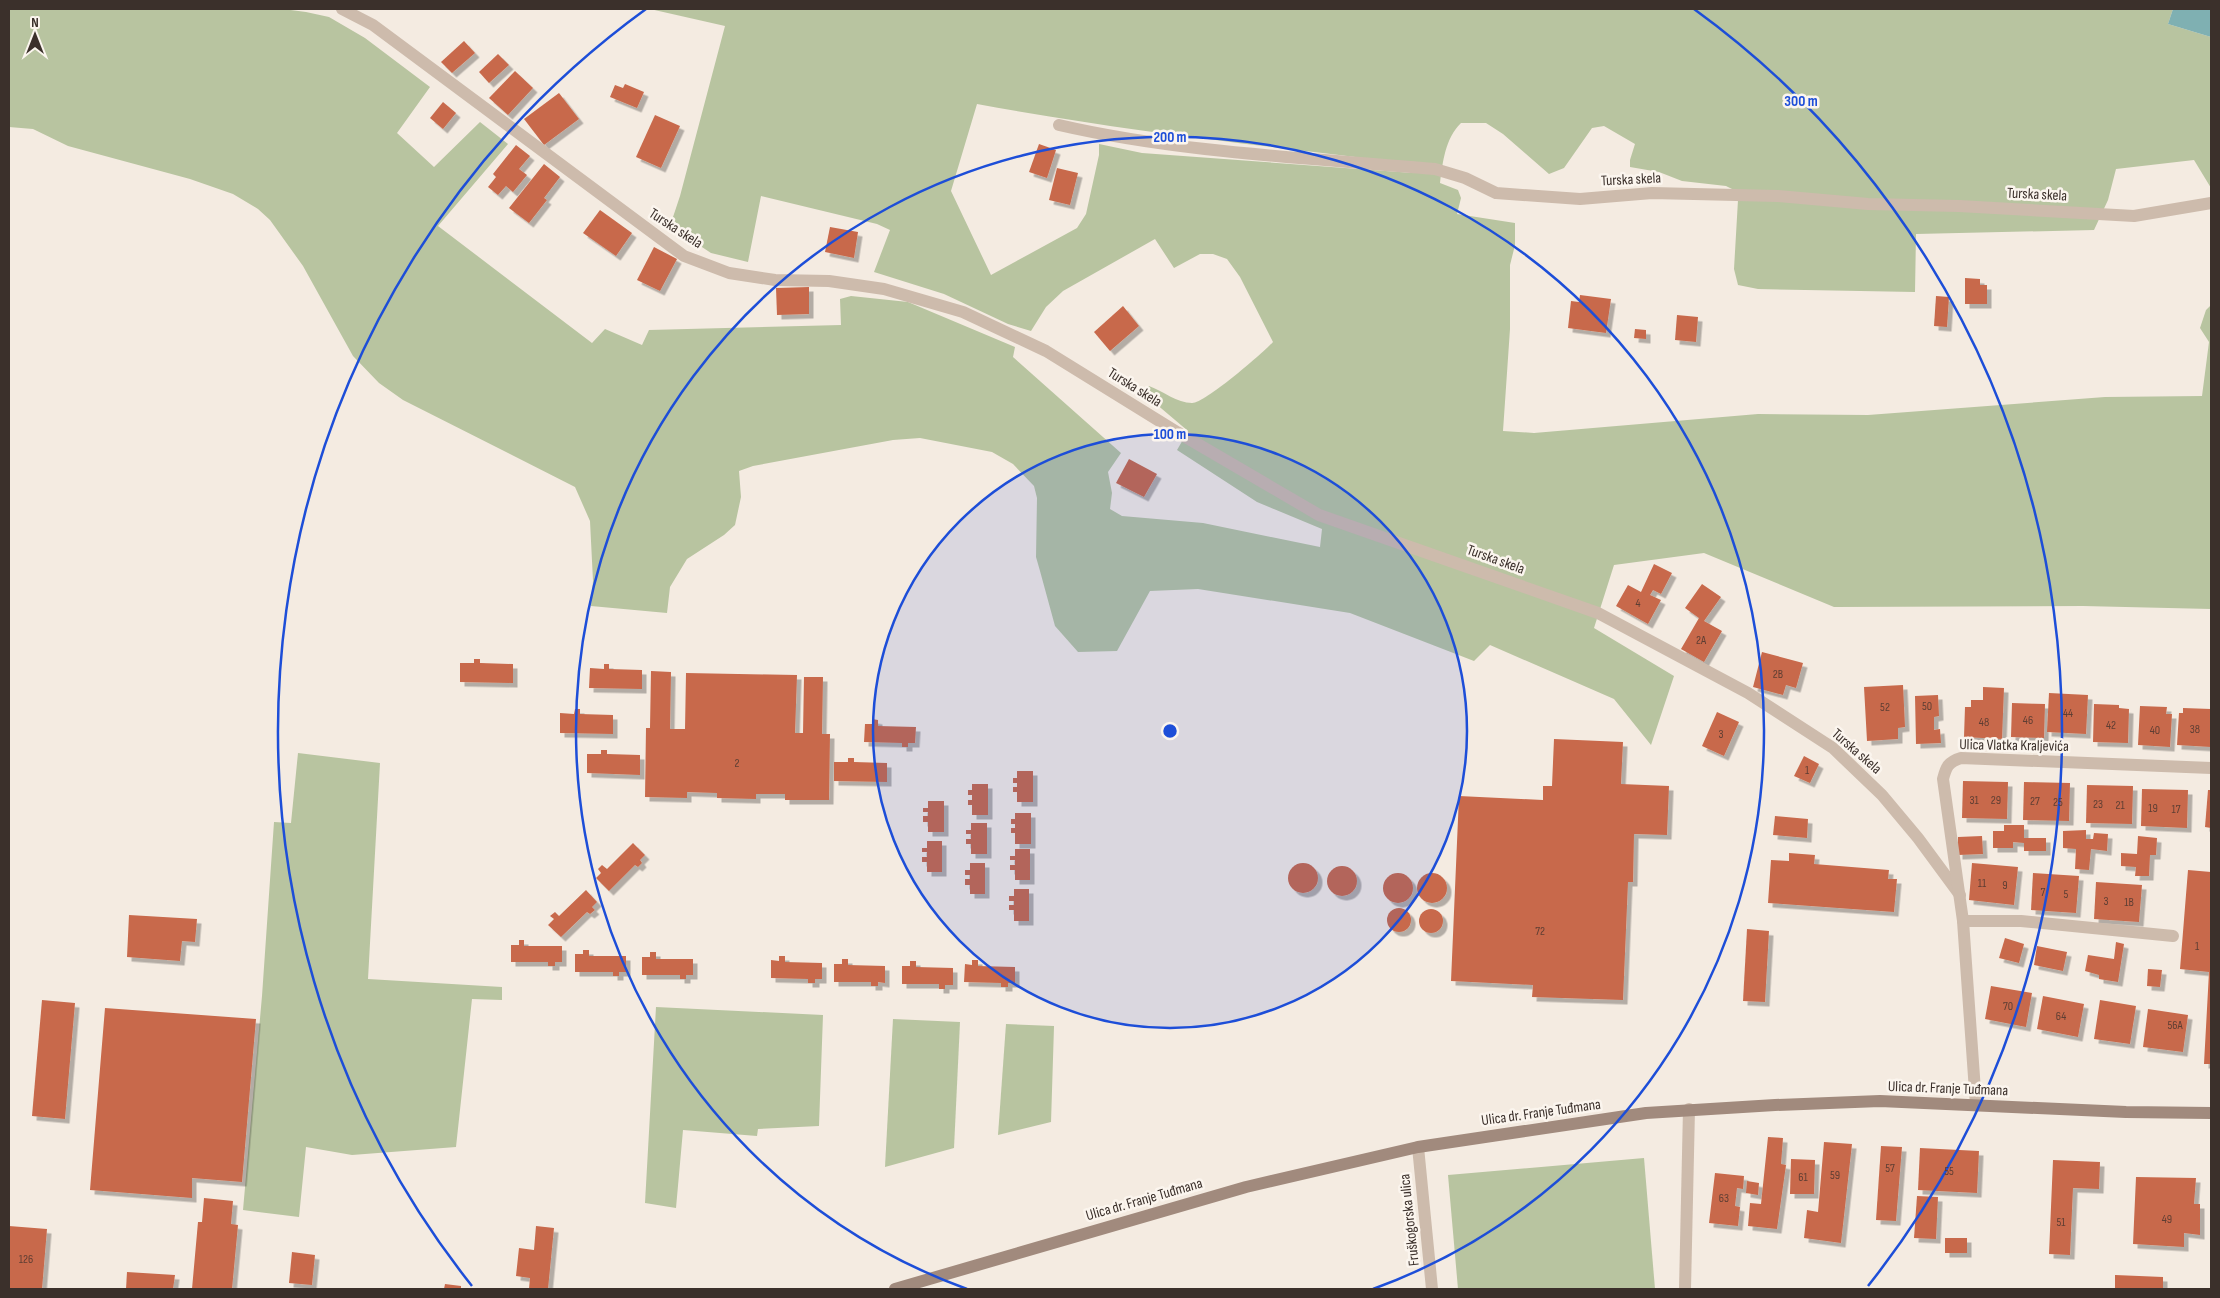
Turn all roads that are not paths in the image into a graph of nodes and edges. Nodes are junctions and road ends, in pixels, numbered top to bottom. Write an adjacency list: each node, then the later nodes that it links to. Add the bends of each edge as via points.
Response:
1 (342, 9): 5 (street, Turska skela, via 373,25 684,256 729,274 775,280 830,281 884,289 963,312 1046,351 1319,515 1598,613 1748,693 1833,748 1894,810)
2 (1059, 125): 3 (street, Turska skela, via 1102,135 1209,149 1435,170 1465,178 1496,192 1528,196 1580,199 1652,192 1778,196 1868,204 1968,206 2134,216)
3 (2211, 203)
4 (2211, 768): 5 (street, Ulica Vlatka Kraljevića, via 1961,758 1950,761 1943,780)
5 (1960, 895): 6 (street, Ulica Vlatka Kraljevića)
6 (1963, 921): 7 (street, via 2021,921); 8 (street, Ulica Vlatka Kraljevića)
7 (2172, 936)
8 (1976, 1105): 9 (main road, Ulica dr. Franje Tuđmana, via 1880,1101); 10 (main road, Ulica dr. Franje Tuđmana)
9 (1689, 1109): 11 (main road, Ulica dr. Franje Tuđmana); 14 (street)
10 (2211, 1113)
11 (1418, 1147): 12 (main road, Ulica dr. Franje Tuđmana, via 1246,1187); 13 (street, Fruškogorska ulica)
12 (895, 1289)
13 (1432, 1289)
14 (1685, 1289)

